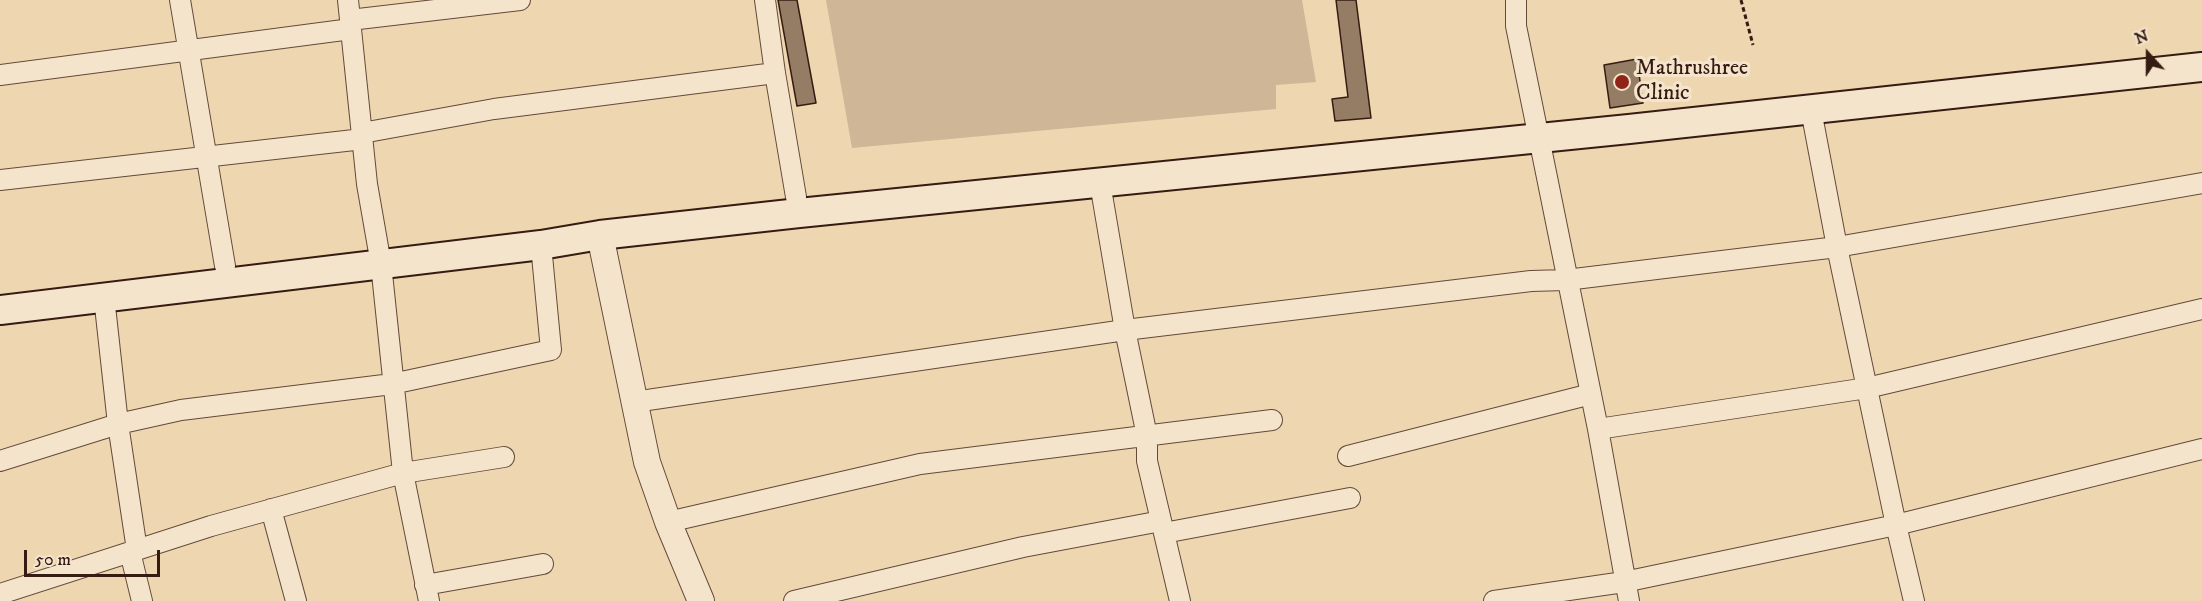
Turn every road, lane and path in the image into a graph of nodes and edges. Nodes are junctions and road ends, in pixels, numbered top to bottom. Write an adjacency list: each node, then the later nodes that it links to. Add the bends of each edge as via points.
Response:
1 (180, 0): 10 (street)
2 (348, 0): 7 (street)
3 (520, 0): 7 (street)
4 (765, 0): 12 (street)
5 (1516, 0): 15 (street, via 1516,26)
6 (1741, 0): 8 (path)
7 (350, 25): 10 (street); 16 (street)
8 (1753, 45)
9 (2202, 50): 15 (main road)
10 (189, 51): 13 (street); 17 (street)
11 (2202, 67): 14 (main road)
12 (775, 74): 16 (street, via 494,109); 21 (street)
13 (0, 75)
14 (1811, 110): 15 (main road); 24 (street)
15 (1538, 131): 19 (main road); 21 (main road); 27 (street)
16 (362, 136): 17 (street); 25 (street)
17 (207, 155): 18 (street); 26 (street)
18 (0, 180)
19 (1100, 183): 22 (main road); 32 (street)
20 (2202, 183): 24 (street)
21 (796, 197): 25 (main road, via 605,217)
22 (600, 235): 23 (main road); 36 (street)
23 (541, 245): 25 (main road); 33 (street, via 551,350)
24 (1837, 247): 27 (street); 34 (street)
25 (380, 255): 26 (main road); 29 (main road); 33 (street)
26 (225, 266): 28 (main road)
27 (1566, 280): 32 (street); 35 (street)
28 (0, 292)
29 (104, 297): 31 (main road); 38 (street)
30 (2202, 309): 34 (street)
31 (0, 310)
32 (1125, 330): 36 (street); 40 (street)
33 (392, 384): 38 (street, via 181,410); 45 (street)
34 (1867, 388): 39 (street); 49 (street)
35 (1591, 394): 39 (street); 42 (street)
36 (634, 402): 48 (street, via 646,462)
37 (1272, 420): 40 (street)
38 (118, 424): 44 (street); 51 (street)
39 (1598, 429): 53 (street)
40 (1147, 436): 48 (street, via 920,464); 50 (street, via 1147,461)
41 (2202, 449): 49 (street)
42 (1348, 456)
43 (504, 457): 45 (street)
44 (0, 461)
45 (403, 473): 47 (street); 54 (street)
46 (1350, 498): 50 (street)
47 (271, 509): 51 (street); 57 (street)
48 (668, 522): 58 (street)
49 (1896, 525): 53 (street); 62 (street)
50 (1163, 527): 59 (street, via 1023,547); 60 (street)
51 (134, 551): 55 (street); 56 (street)
52 (543, 564): 54 (street)
53 (1626, 592): 61 (street)
54 (427, 593)
55 (0, 594)
56 (142, 601)
57 (296, 601)
58 (702, 601)
59 (794, 601)
60 (1180, 601)
61 (1494, 601)
62 (1914, 601)

